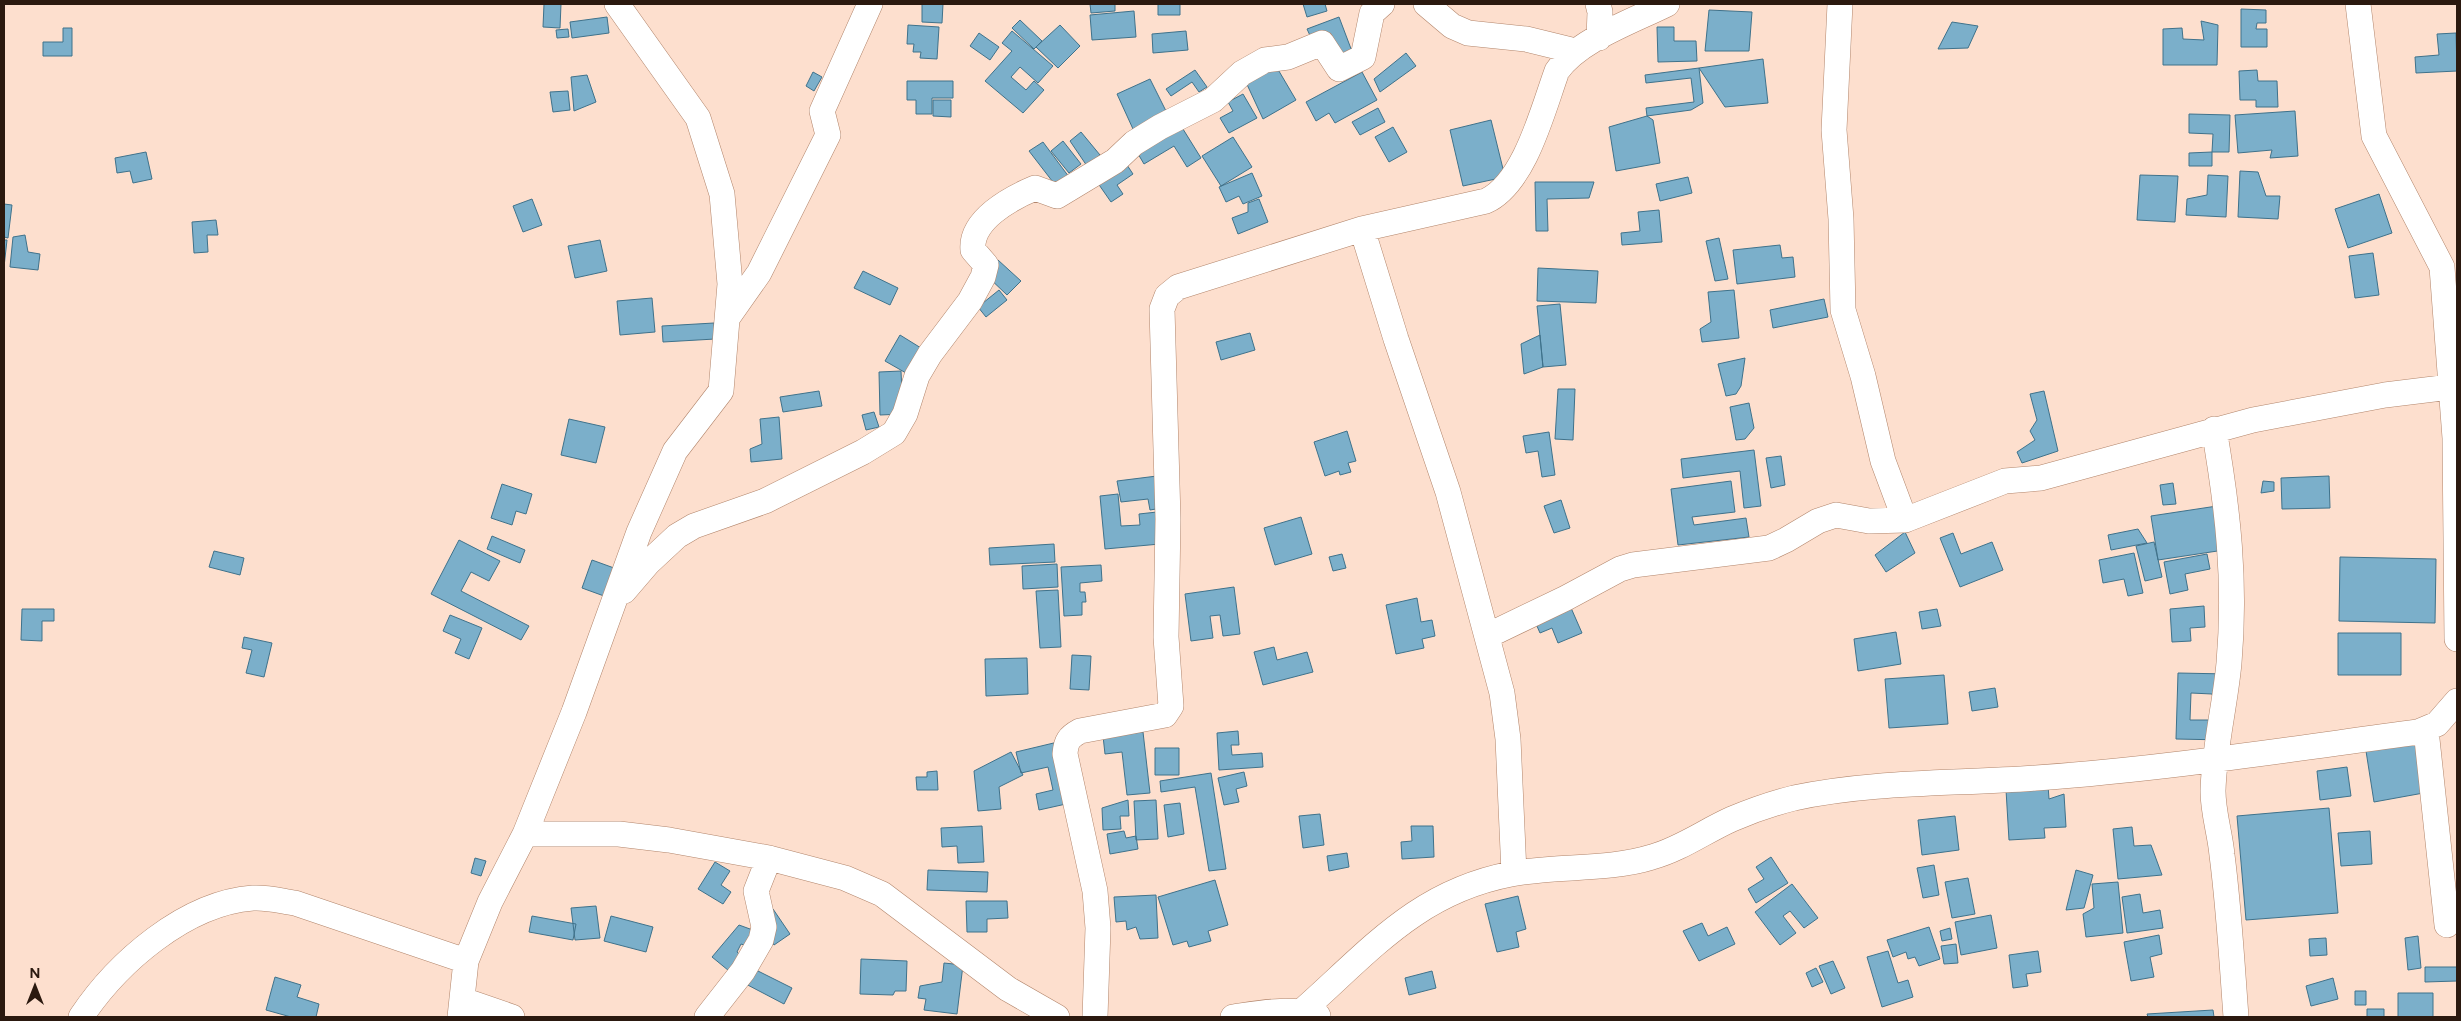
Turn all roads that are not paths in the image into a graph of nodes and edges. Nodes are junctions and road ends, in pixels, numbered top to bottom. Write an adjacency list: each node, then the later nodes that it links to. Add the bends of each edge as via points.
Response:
1 (617, 4): 13 (street, via 685,97 704,131 722,194 730,284)
2 (870, 4): 13 (street, via 822,111 828,135 759,274)
3 (1382, 4): 17 (street, via 1372,13 1363,57 1339,69 1322,43 1288,57 1265,60 1242,73 1213,100 1153,131 1115,161 1057,196 1035,188 1004,204 975,233 973,250 986,264 984,277 917,376 905,414 894,433 764,501 694,526 648,563)
4 (1426, 4): 10 (street, via 1452,26 1468,33 1526,39)
5 (1598, 4): 9 (street)
6 (1667, 4): 9 (street)
7 (1840, 4): 16 (street, via 1834,130 1841,219 1843,310 1883,461)
8 (2358, 4): 12 (street, via 2374,136)
9 (1599, 38): 10 (street)
10 (1575, 51): 11 (street, via 1557,71 1534,135 1512,178 1497,196)
11 (1362, 229): 18 (street, via 1448,492); 34 (street, via 1178,287 1167,296 1162,309 1168,519 1166,637 1171,706 1165,715 1080,731 1066,743 1065,754 1095,890 1098,928)
12 (2449, 268): 14 (street)
13 (728, 317): 17 (street, via 721,391 675,450 639,532)
14 (2450, 387): 15 (street, via 2356,400); 19 (street, via 2455,438)
15 (2214, 430): 16 (street, via 2041,478 2005,481); 22 (street, via 2232,552 2229,661)
16 (1905, 520): 18 (street, via 1869,521 1836,515 1768,548 1633,565)
17 (616, 600): 23 (street)
18 (1487, 636): 25 (street, via 1502,693 1508,739)
19 (2457, 639)
20 (2457, 701): 21 (street, via 2437,724)
21 (2426, 730): 22 (street); 26 (street)
22 (2215, 760): 25 (street, via 2038,778 1862,788 1793,798 1733,819 1652,858 1589,868); 36 (street, via 2215,821 2222,852)
23 (525, 834): 24 (street, via 619,834); 27 (street, via 490,902)
24 (770, 858): 32 (street, via 756,891 764,927 761,940 743,971); 33 (street, via 845,878 882,894 1008,989)
25 (1514, 874): 29 (street, via 1473,883 1440,897 1375,943)
26 (2447, 924)
27 (466, 961): 28 (street); 30 (street, via 295,903 240,899 187,918 162,934 115,975)
28 (462, 1009): 31 (street)
29 (1311, 1014): 35 (street, via 1271,1012)
30 (81, 1017)
31 (512, 1017)
32 (707, 1017)
33 (1057, 1017)
34 (1095, 1017)
35 (1233, 1017)
36 (2236, 1017)

